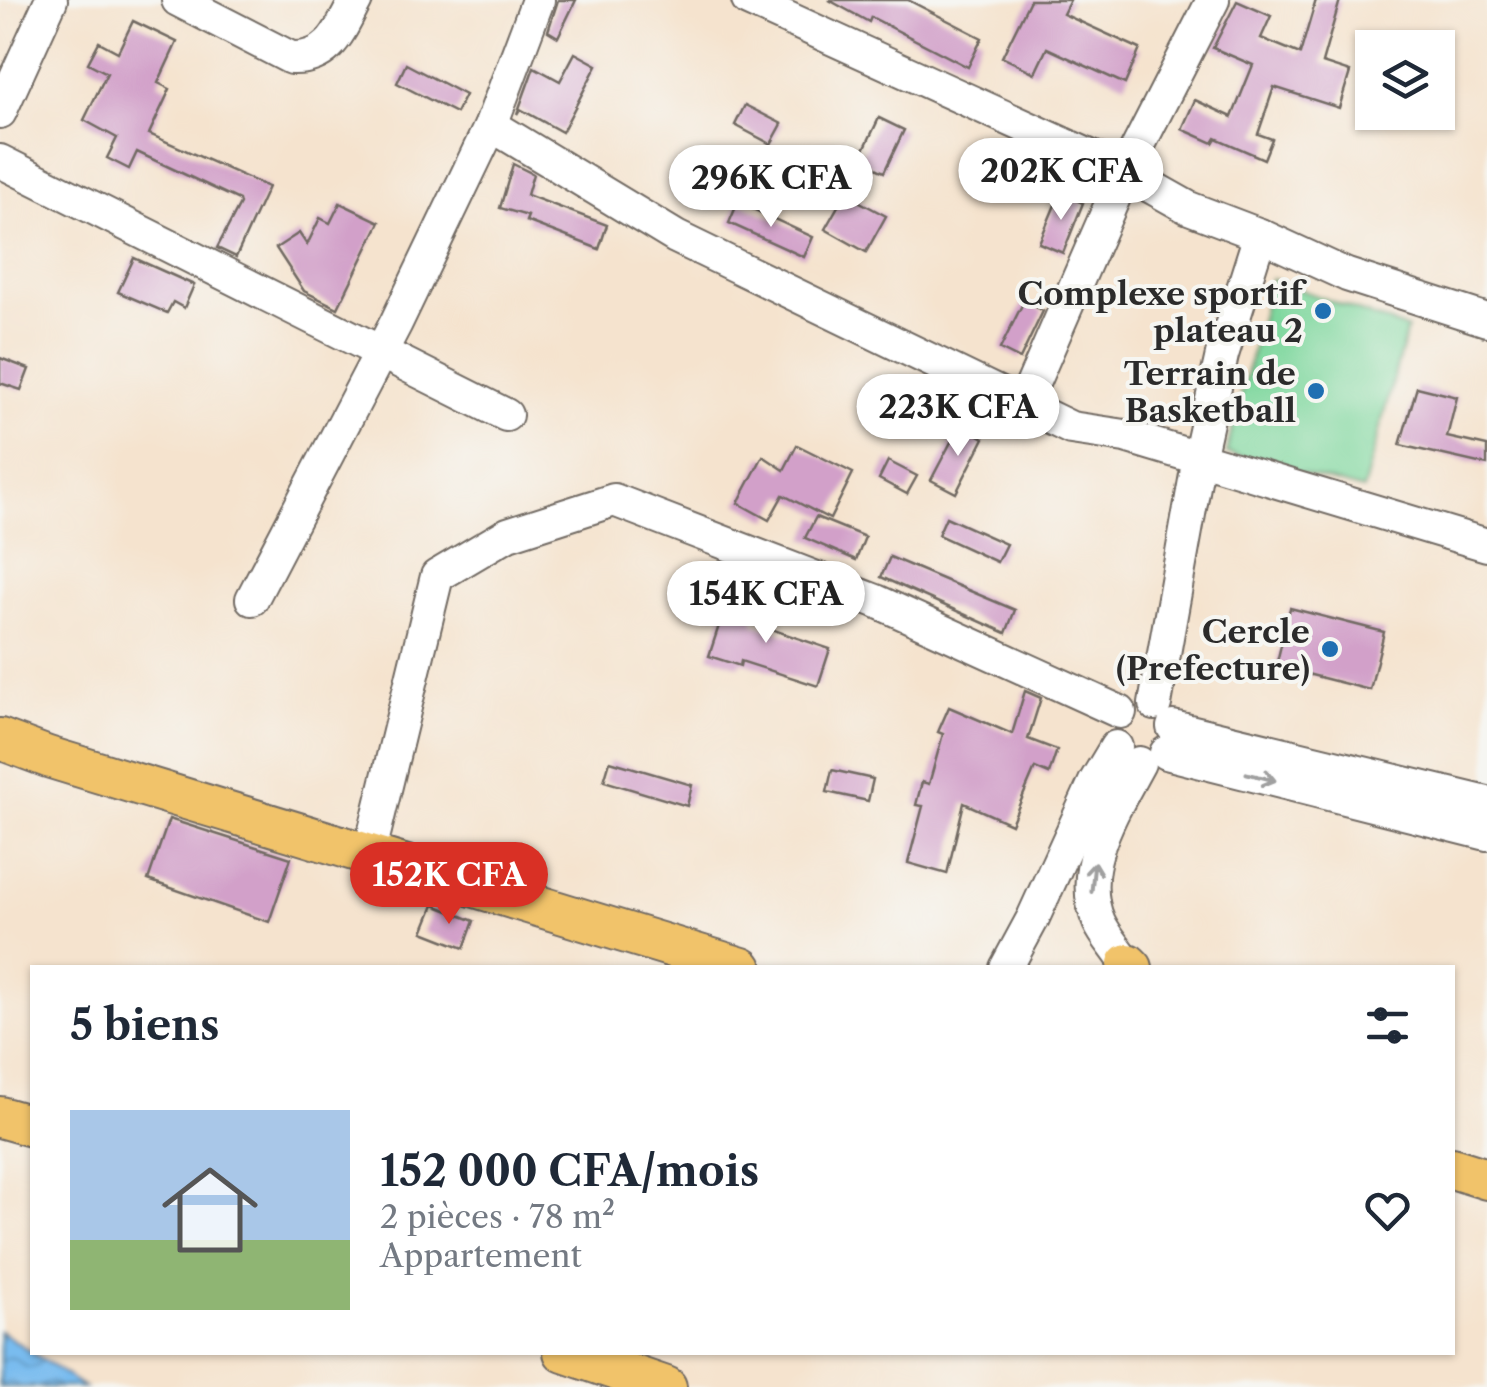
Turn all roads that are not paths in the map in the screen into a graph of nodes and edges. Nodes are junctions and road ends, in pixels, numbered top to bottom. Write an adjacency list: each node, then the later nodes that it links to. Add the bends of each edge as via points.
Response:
1 (51, 0): 7 (street)
2 (178, 0): 3 (street, via 302,59 328,49)
3 (356, 0)
4 (538, 0): 8 (street)
5 (748, 0): 10 (street)
6 (1213, 0): 10 (street)
7 (0, 112)
8 (491, 125): 13 (street); 14 (street, via 676,237)
9 (0, 161): 13 (street)
10 (1125, 172): 11 (street, via 1189,208); 14 (street)
11 (1260, 235): 12 (street, via 1347,275); 16 (street)
12 (1487, 320)
13 (381, 352): 15 (street); 18 (street)
14 (1023, 406): 16 (street, via 1071,428)
15 (506, 415)
16 (1199, 458): 17 (street); 20 (street)
17 (1487, 545)
18 (252, 599)
19 (0, 738): 24 (main road)
20 (1150, 739): 21 (street); 24 (street, via 1142,702 1120,712 876,601 614,500 508,534 437,576); 26 (street, via 1095,782); 27 (street, one-way to 20, via 1100,924 1091,898 1093,866)
21 (1370, 790): 22 (street); 23 (street)
22 (1487, 803)
23 (1487, 834)
24 (369, 855): 25 (main road)
25 (722, 965)
26 (1008, 965)
27 (1128, 965)
28 (0, 1117): 29 (main road)
29 (30, 1125)
30 (1455, 1169): 31 (main road)
31 (1487, 1179)
32 (574, 1355): 33 (main road)
33 (642, 1376)

